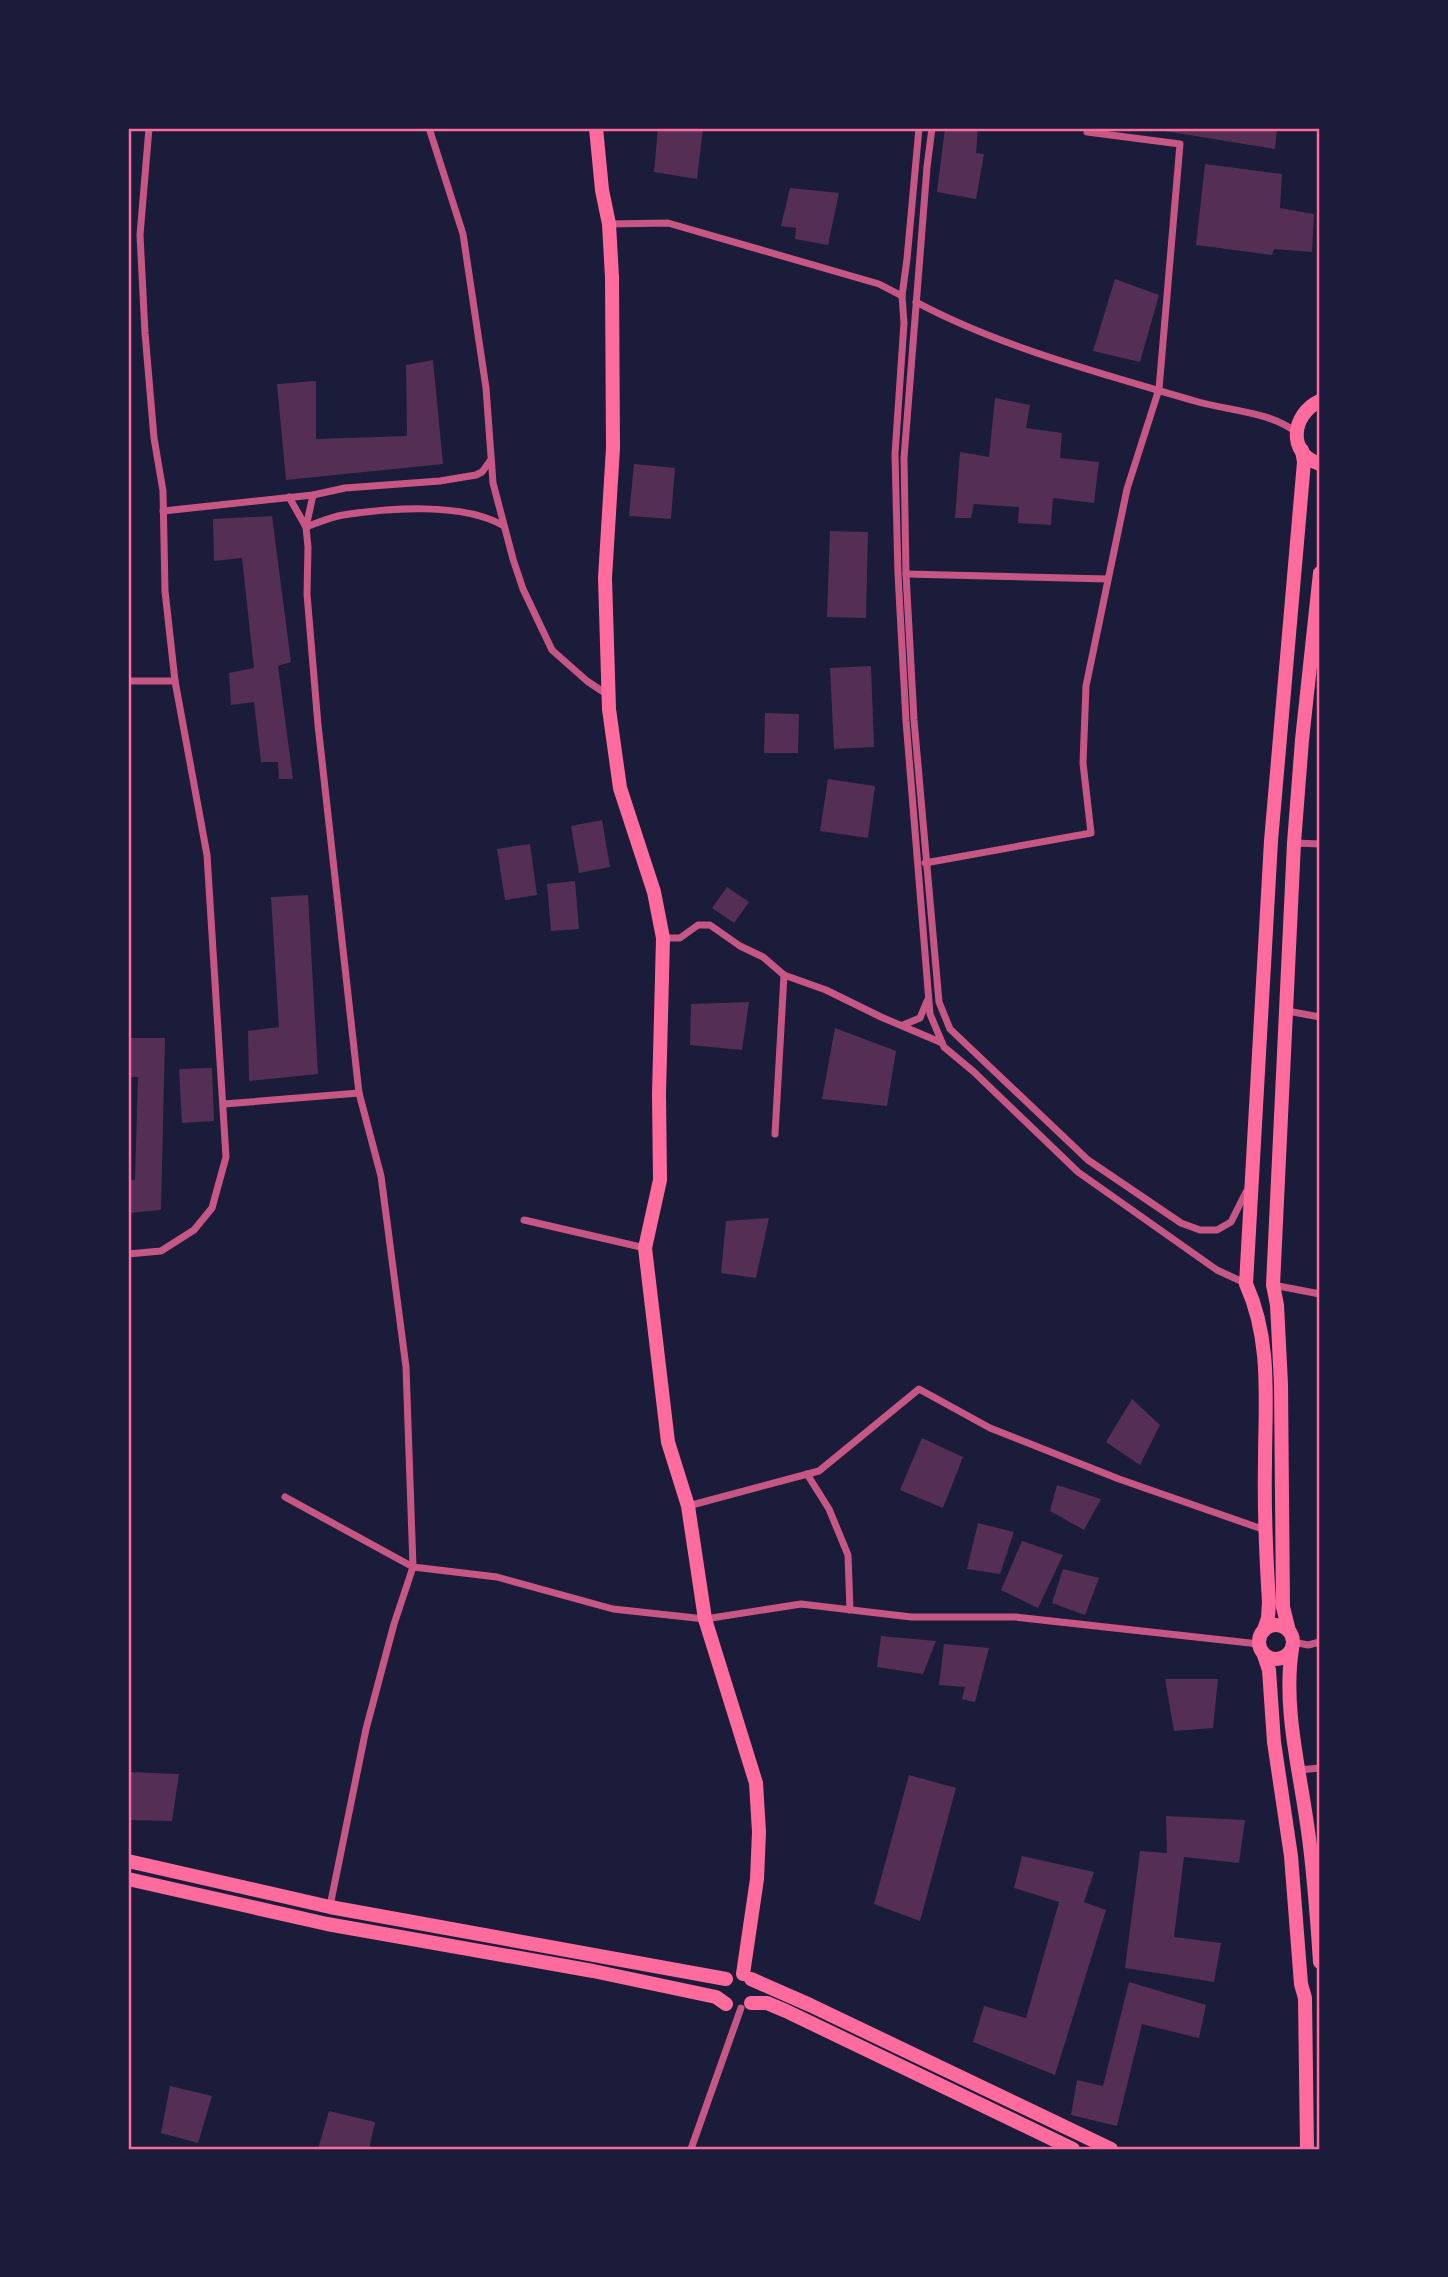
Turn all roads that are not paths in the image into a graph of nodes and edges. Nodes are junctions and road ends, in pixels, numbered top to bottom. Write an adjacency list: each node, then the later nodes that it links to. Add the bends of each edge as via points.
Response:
1 (149, 128): 18 (street, via 140,235)
2 (429, 128): 14 (street, via 463,234 486,388)
3 (596, 128): 7 (main road)
4 (919, 128): 8 (street)
5 (932, 128): 9 (street)
6 (1087, 132): 10 (street, via 1180,144)
7 (609, 224): 8 (street, via 668,223 879,284); 26 (main road, via 613,448 605,578)
8 (902, 296): 32 (street, via 895,454 898,574)
9 (916, 302): 10 (street, via 1023,347); 22 (street, via 905,438)
10 (1159, 389): 12 (street, via 1271,417); 23 (street, via 1127,489)
11 (1320, 401): 12 (main road, via 1305,411)
12 (1296, 432): 13 (main road)
13 (1301, 450): 15 (main road); 40 (main road, via 1304,462 1271,842)
14 (491, 459): 16 (street, via 476,475); 19 (street)
15 (1320, 464)
16 (313, 495): 17 (street); 20 (street)
17 (289, 497): 18 (street); 20 (street)
18 (163, 511): 25 (street, via 164,591)
19 (504, 526): 20 (street, via 455,511 414,510 340,515); 26 (street, via 523,589 552,650)
20 (306, 527): 37 (street, via 318,725)
21 (1320, 573): 27 (main road)
22 (906, 574): 23 (street); 29 (street)
23 (1107, 579): 29 (street, via 1086,686 1083,763 1091,833)
24 (128, 681): 25 (street)
25 (175, 681): 38 (street, via 207,855)
26 (608, 695): 30 (main road, via 620,788 654,892)
27 (1294, 843): 28 (street); 33 (main road)
28 (1320, 844)
29 (925, 863): 40 (street, via 939,1002 950,1029 1088,1160 1181,1223 1217,1230 1231,1222)
30 (663, 938): 31 (street, via 680,938 698,925 710,925); 42 (main road, via 660,1180)
31 (784, 975): 35 (street); 39 (street)
32 (928, 1000): 35 (street, via 920,1018); 36 (street)
33 (1287, 1011): 34 (street); 45 (main road)
34 (1320, 1017)
35 (902, 1025): 36 (street)
36 (942, 1045): 44 (street, via 1078,1172 1217,1270)
37 (359, 1093): 38 (street); 51 (street, via 381,1176 406,1367)
38 (224, 1104): 43 (street, via 226,1157 212,1208 194,1230 161,1251)
39 (775, 1134)
40 (1252, 1179): 44 (main road)
41 (524, 1220): 42 (street)
42 (645, 1248): 49 (main road, via 668,1441)
43 (128, 1254)
44 (1246, 1284): 50 (main road, via 1261,1323 1264,1353)
45 (1273, 1285): 46 (street); 54 (main road, via 1281,1384 1283,1607)
46 (1320, 1294)
47 (807, 1474): 49 (street); 50 (street, via 819,1471 919,1389 990,1428); 52 (street, via 829,1509 848,1555)
48 (285, 1497): 51 (street)
49 (688, 1506): 53 (main road)
50 (1266, 1531): 56 (main road, via 1269,1602)
51 (413, 1567): 53 (street, via 497,1577 613,1609); 61 (street, via 366,1730)
52 (850, 1610): 53 (street, via 801,1604); 56 (street, via 911,1617 1015,1617)
53 (705, 1619): 64 (main road, via 755,1783 759,1832)
54 (1291, 1640): 55 (street, via 1308,1645); 56 (main road, via 1284,1627 1274,1625); 56 (main road, via 1289,1654 1278,1659 1269,1658); 58 (main road, via 1290,1692)
55 (1320, 1642)
56 (1262, 1643): 71 (main road, via 1269,1670 1304,1998)
57 (1320, 1768): 58 (street)
58 (1299, 1770): 62 (main road)
59 (128, 1861): 61 (main road)
60 (128, 1879): 66 (main road, via 327,1924 615,1975 716,1997)
61 (330, 1907): 65 (main road)
62 (1318, 1912): 63 (main road)
63 (1320, 1962)
64 (747, 1977): 65 (main road, via 731,1975); 67 (main road, via 755,1991); 70 (main road)
65 (726, 1979): 66 (main road, via 721,1993)
66 (726, 2004): 67 (main road)
67 (746, 2006): 68 (street); 69 (main road, via 766,2003 786,2011)
68 (691, 2149)
69 (1073, 2149)
70 (1111, 2149)
71 (1307, 2149)

